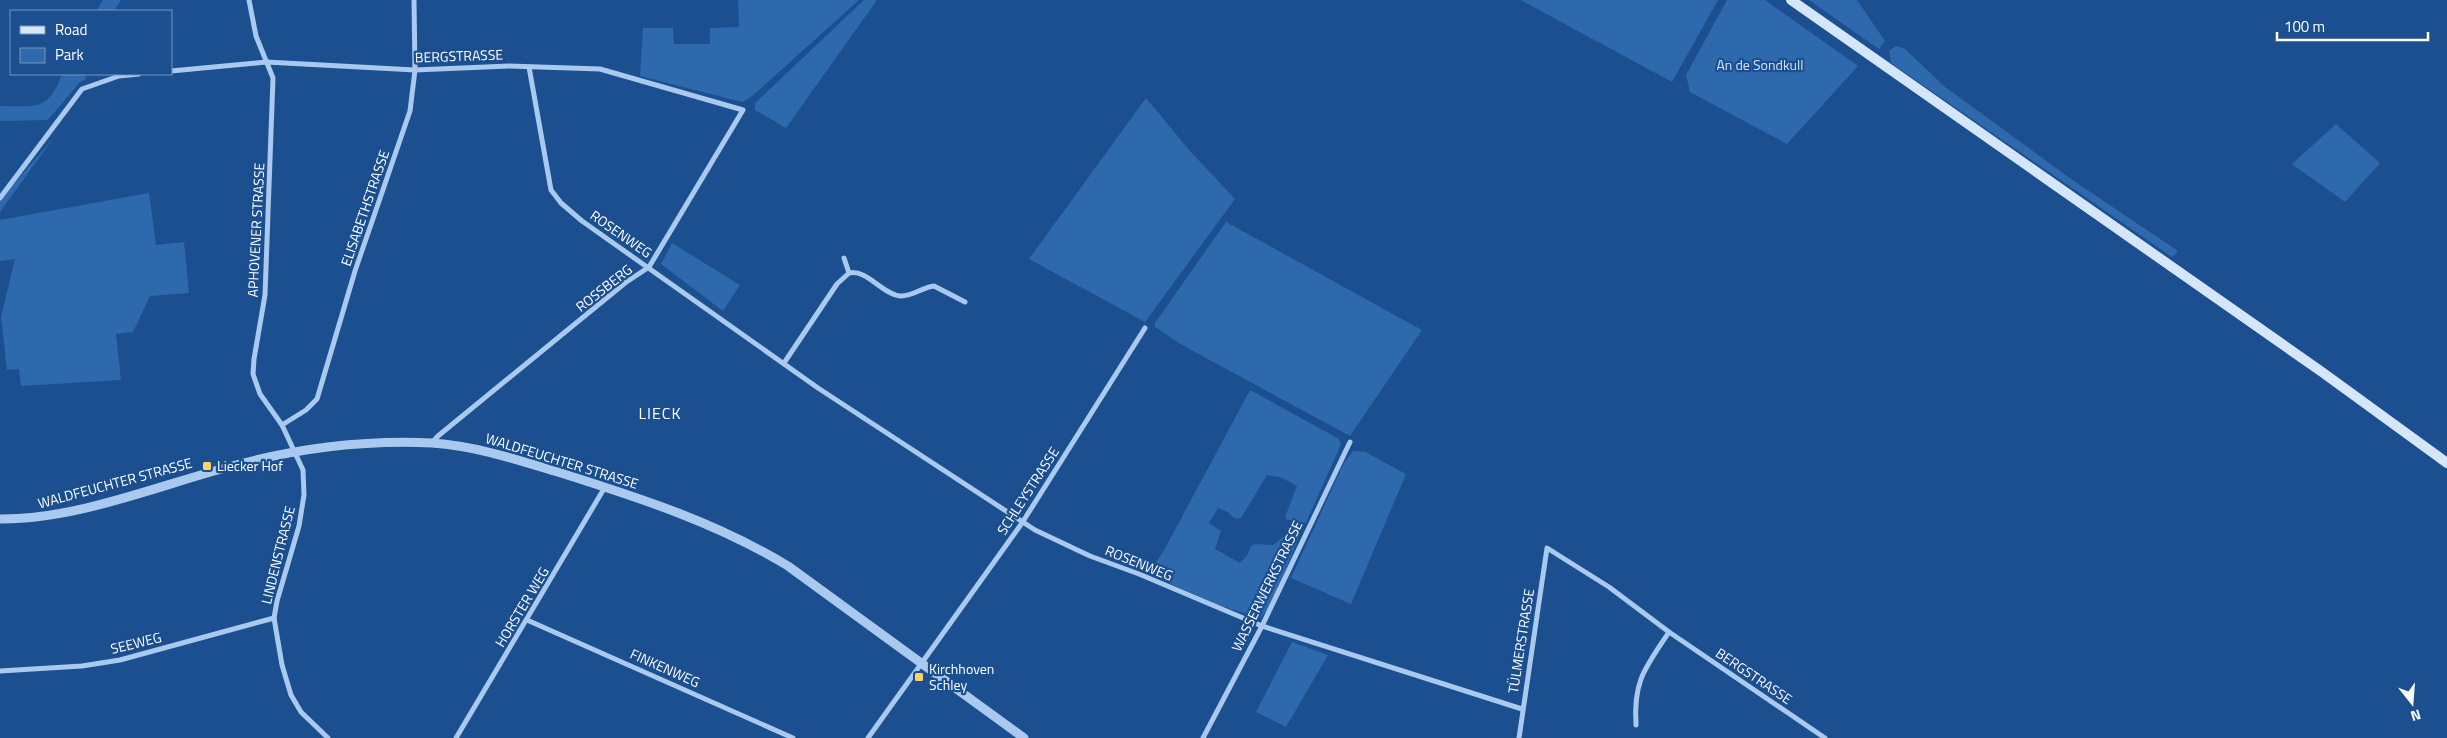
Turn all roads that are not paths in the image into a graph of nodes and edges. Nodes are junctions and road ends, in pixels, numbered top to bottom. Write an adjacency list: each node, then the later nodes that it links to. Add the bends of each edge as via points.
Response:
1 (249, 0): 4 (street, APHOVENER STRASSE, via 256,36)
2 (414, 0): 6 (street, ELISABETHSTRASSE)
3 (1791, 0): 21 (main road)
4 (266, 62): 6 (street, BERGSTRASSE); 7 (street, BERGSTRASSE); 17 (street, APHOVENER STRASSE, via 273,78 270,218 265,295 254,374 260,394)
5 (529, 67): 6 (street, BERGSTRASSE); 9 (street, BERGSTRASSE, via 600,69); 12 (street, ROSENWEG, via 551,190 582,221)
6 (414, 70): 17 (street, ELISABETHSTRASSE, via 410,111 355,271 317,399)
7 (172, 71)
8 (129, 75): 10 (street, via 82,89)
9 (743, 110): 12 (street, ROSSBERG)
10 (0, 198)
11 (844, 258): 13 (street)
12 (649, 267): 16 (street, ROSENWEG); 19 (street, ROSSBERG)
13 (849, 273): 14 (street, via 859,274 899,296 934,286); 16 (street, via 837,284)
14 (965, 302)
15 (1146, 328): 24 (street, SCHLEYSTRASSE)
16 (784, 363): 24 (street, ROSENWEG)
17 (282, 425): 20 (street, APHOVENER STRASSE)
18 (1350, 442): 28 (street, WASSERWERKSTRASSE)
19 (432, 443): 20 (street, WALDFEUCHTER STRASSE, via 353,446); 22 (street, WALDFEUCHTER STRASSE, via 498,454)
20 (296, 453): 23 (street, WALDFEUCHTER STRASSE, via 241,464 72,510 25,519); 26 (street, LINDENSTRASSE, via 303,470 304,495)
21 (2447, 463)
22 (605, 487): 27 (street, HORSTER WEG); 30 (street, WALDFEUCHTER STRASSE, via 689,516 751,544 788,566)
23 (0, 519)
24 (1022, 523): 28 (street, ROSENWEG, via 1090,556); 30 (street, SCHLEYSTRASSE)
25 (1547, 548): 29 (street, BERGSTRASSE, via 1609,587); 32 (street, TÜLMERSTRASSE)
26 (274, 618): 31 (street, SEEWEG, via 120,660 82,666); 34 (street, LINDENSTRASSE, via 280,657 291,695 301,712)
27 (527, 620): 35 (street, HORSTER WEG); 36 (street, FINKENWEG)
28 (1262, 626): 32 (street, ROSENWEG); 39 (street, WASSERWERKSTRASSE)
29 (1669, 632): 33 (street, via 1642,673 1635,705); 41 (street, BERGSTRASSE)
30 (924, 663): 37 (street, SCHLEYSTRASSE); 38 (street, WALDFEUCHTER STRASSE)
31 (0, 671)
32 (1522, 709): 40 (street, TÜLMERSTRASSE)
33 (1636, 725)
34 (328, 738)
35 (456, 738)
36 (793, 738)
37 (868, 738)
38 (1024, 738)
39 (1203, 738)
40 (1519, 738)
41 (1825, 738)

